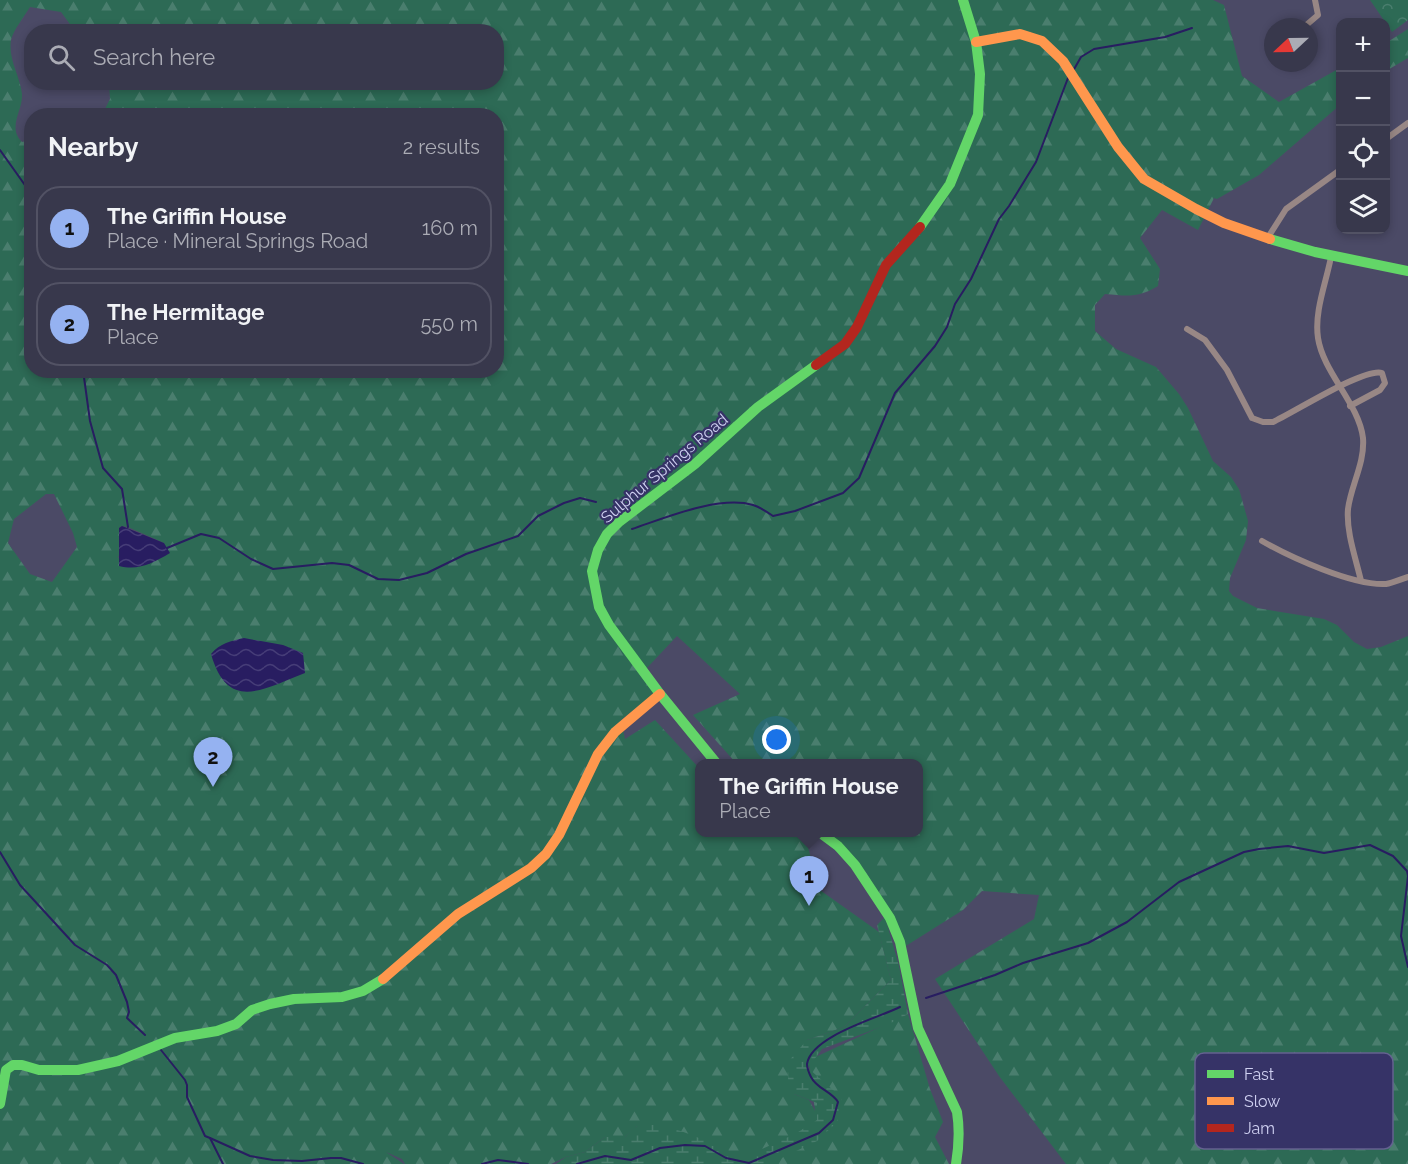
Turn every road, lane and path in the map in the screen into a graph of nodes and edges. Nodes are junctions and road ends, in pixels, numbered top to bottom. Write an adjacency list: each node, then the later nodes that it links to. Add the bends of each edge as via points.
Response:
1 (963, 0): 4 (street, Sulphur Springs Road)
2 (1315, 0): 3 (street, via 1318,15)
3 (1314, 18)
4 (976, 42): 8 (street, via 1017,34 1034,37 1048,46 1143,177 1171,195); 17 (street, Sulphur Springs Road, via 980,74 978,115 950,184 928,218 886,265 845,344 758,407 695,464 619,522 598,550 592,571 600,606 609,625)
5 (1408, 123): 6 (street)
6 (1390, 136)
7 (1336, 174): 8 (street, via 1286,209)
8 (1267, 239): 9 (street)
9 (1331, 257): 10 (street); 12 (street, via 1319,312 1318,340)
10 (1408, 271)
11 (1187, 329): 12 (street, via 1205,340 1227,370 1252,418 1273,422)
12 (1340, 387): 13 (street); 13 (street, via 1375,371 1385,376 1380,390)
13 (1350, 406): 16 (street, via 1363,439 1348,516)
14 (1262, 541): 16 (street)
15 (1408, 577): 16 (street, via 1387,584)
16 (1361, 581)
17 (660, 694): 18 (street, Sulphur Springs Road); 20 (street, via 615,732 598,754 546,854 531,868 458,914 381,981 342,997 294,999 261,1007 236,1024 175,1038 118,1061 78,1070 13,1065 6,1070)
18 (713, 759)
19 (826, 837): 21 (street, via 863,877 891,919 899,939 921,1039 958,1113 960,1145)
20 (0, 1104)
21 (956, 1164)

